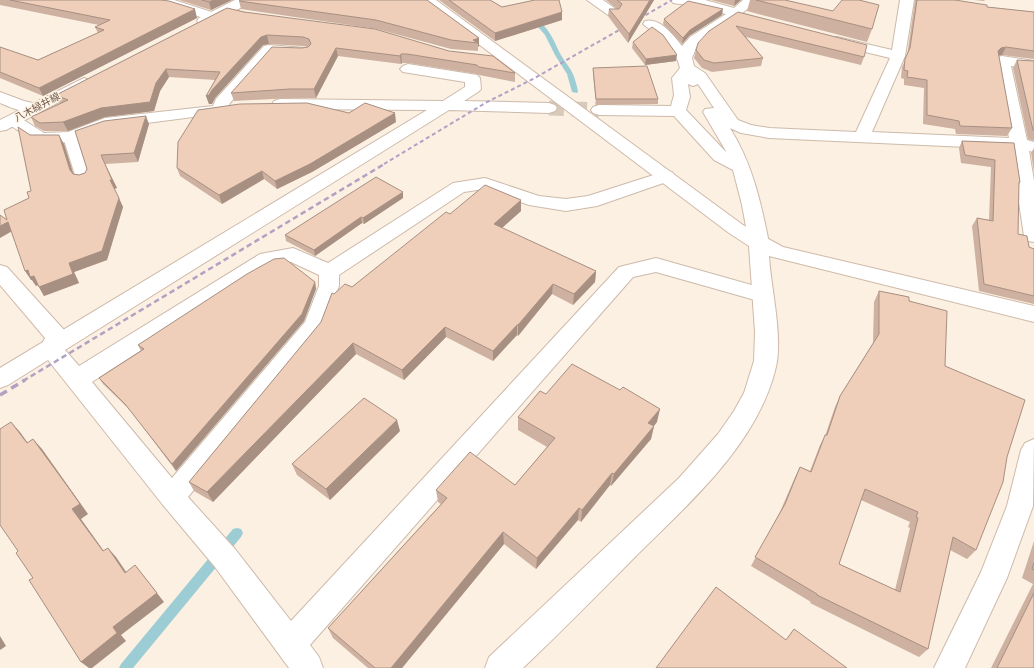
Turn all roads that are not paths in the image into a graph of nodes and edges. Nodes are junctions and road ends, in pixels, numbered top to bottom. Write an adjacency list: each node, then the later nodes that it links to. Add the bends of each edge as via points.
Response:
1 (148, 0): 10 (street, via 174,4)
2 (427, 0): 17 (street)
3 (596, 0): 8 (street)
4 (751, 0): 9 (street)
5 (907, 0): 15 (street)
6 (678, 5): 9 (street, via 701,3)
7 (237, 8): 10 (street)
8 (613, 12)
9 (739, 15): 18 (street, via 694,41 684,55)
10 (213, 17): 12 (street)
11 (657, 24): 18 (street)
12 (191, 28)
13 (822, 37): 15 (street)
14 (304, 51): 28 (street, via 269,49 222,102)
15 (898, 56): 32 (street)
16 (487, 58): 17 (lane)
17 (510, 60): 36 (street)
18 (686, 65): 30 (street, via 679,80 682,96); 32 (street, via 700,76 732,123 769,133); 35 (street, via 696,89 731,144)
19 (1034, 65): 34 (street, via 1002,60)
20 (408, 69): 25 (street, via 472,78 473,89)
21 (99, 75): 26 (street, 八木緑井線)
22 (0, 97): 26 (street)
23 (263, 105): 25 (street)
24 (242, 106): 28 (street)
25 (444, 106): 27 (street); 44 (street)
26 (35, 108): 31 (street, 八木緑井線)
27 (549, 108)
28 (220, 109): 33 (street, via 105,123)
29 (599, 110): 30 (street)
30 (678, 111): 35 (street, via 720,156)
31 (6, 123): 33 (street, via 40,138)
32 (862, 136): 34 (street)
33 (70, 137): 37 (lane)
34 (1026, 145): 38 (street)
35 (742, 168): 39 (street)
36 (666, 176): 39 (street); 41 (street, via 590,202 566,205 536,201 485,183 459,187)
37 (83, 178)
38 (1034, 236)
39 (759, 243): 42 (street); 43 (street, via 778,252)
40 (0, 272): 44 (street, via 57,337)
41 (329, 272): 46 (street, via 293,255 267,259); 48 (street, via 329,286 315,325)
42 (762, 295): 49 (street, via 656,265 626,272); 51 (street, via 766,328 764,369 754,400 732,435 692,482)
43 (1034, 314)
44 (51, 348): 45 (street); 46 (street)
45 (0, 379)
46 (76, 380): 48 (street)
47 (1034, 450): 52 (street, via 1020,506 993,578)
48 (172, 497): 49 (street, via 220,553)
49 (290, 645): 50 (street)
50 (308, 668)
51 (500, 668)
52 (949, 668)

